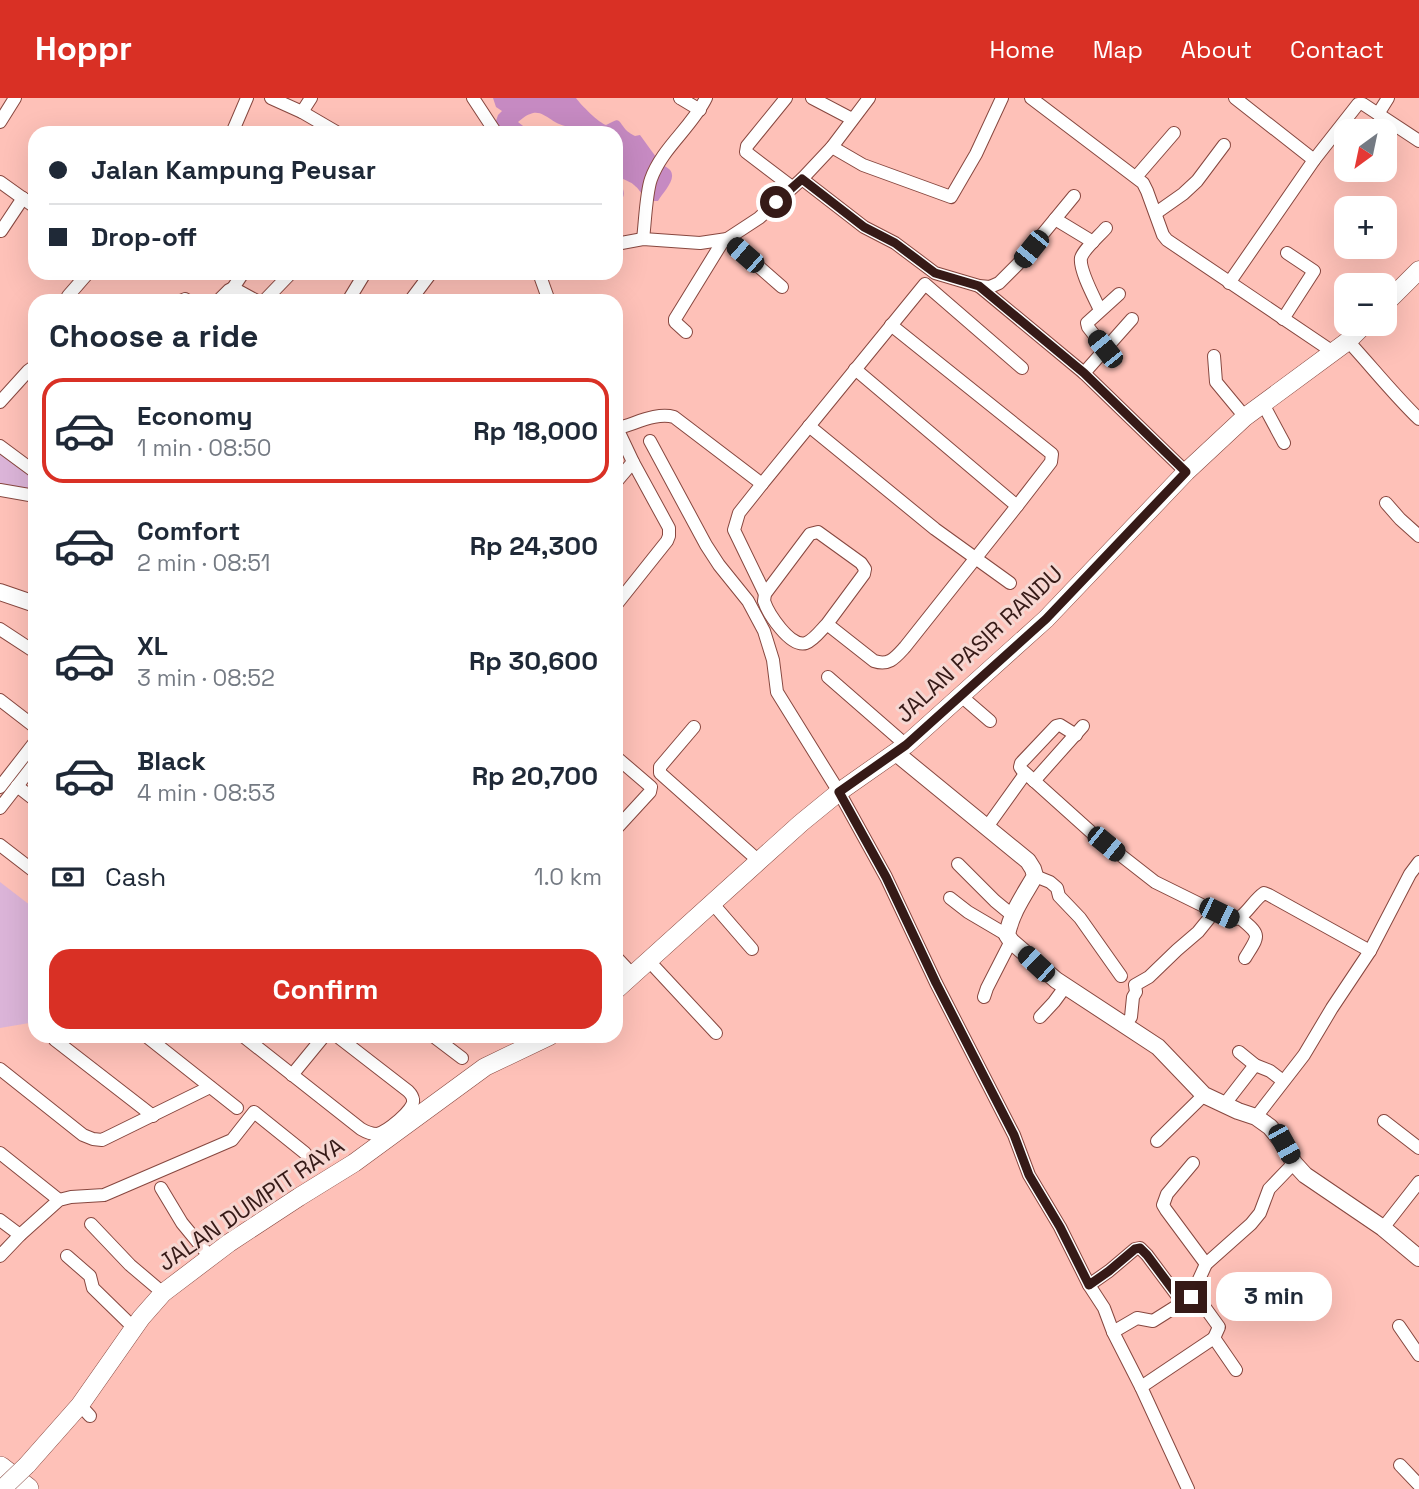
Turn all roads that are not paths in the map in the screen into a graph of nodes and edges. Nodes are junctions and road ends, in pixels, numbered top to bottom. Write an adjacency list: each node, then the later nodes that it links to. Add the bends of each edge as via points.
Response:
1 (15, 98): 18 (street)
2 (247, 98): 19 (street)
3 (271, 98): 15 (street)
4 (310, 98): 15 (street)
5 (473, 98): 21 (street)
6 (680, 98): 14 (street)
7 (786, 98): 29 (street, via 746,152)
8 (812, 98): 17 (street)
9 (869, 98): 17 (street)
10 (1002, 98): 25 (street, via 951,197 863,165)
11 (1031, 98): 27 (street)
12 (1234, 98): 26 (street)
13 (1388, 98): 16 (street)
14 (703, 104): 37 (street, via 650,181)
15 (302, 112): 20 (street)
16 (1378, 114): 23 (street); 26 (street, via 1358,104)
17 (852, 119): 25 (street)
18 (0, 122)
19 (235, 126)
20 (326, 126)
21 (491, 126)
22 (1174, 133): 27 (street)
23 (1418, 137)
24 (1224, 145): 33 (street, via 1198,181)
25 (832, 147): 29 (street)
26 (1314, 160): 46 (street)
27 (1136, 177): 33 (street)
28 (0, 182): 31 (street)
29 (797, 183): 38 (street, via 759,218); 47 (street, via 935,273)
30 (1074, 196): 34 (street)
31 (23, 198): 32 (street); 36 (street)
32 (28, 202)
33 (1156, 214): 46 (street, via 1167,240)
34 (1055, 219): 40 (street); 47 (street, via 999,284)
35 (1106, 228): 40 (street)
36 (1, 231)
37 (643, 239): 38 (street); 39 (street)
38 (725, 240): 48 (street); 60 (street, via 675,319)
39 (623, 243)
40 (1093, 243): 56 (street, via 1080,262)
41 (1287, 253): 58 (street, via 1314,271)
42 (1419, 270): 50 (main road)
43 (82, 280): 51 (street)
44 (238, 280): 49 (street)
45 (284, 280): 54 (street)
46 (1229, 283): 58 (street)
47 (979, 286): 69 (street)
48 (782, 287)
49 (233, 288): 52 (street); 53 (street)
50 (1397, 292)
51 (70, 294)
52 (225, 294)
53 (244, 294)
54 (271, 294)
55 (1119, 294): 56 (street)
56 (1100, 310): 63 (street, via 1087,323)
57 (1132, 319): 63 (street)
58 (1283, 319): 64 (street)
59 (891, 325): 66 (street, via 925,284); 67 (street); 88 (street, via 1052,454 1051,462)
60 (686, 332)
61 (1353, 336): 62 (main road, JALAN PASIR RANDU)
62 (1348, 341): 64 (main road, JALAN PASIR RANDU); 73 (street)
63 (1105, 349): 69 (street)
64 (1333, 352): 71 (main road, JALAN PASIR RANDU)
65 (1214, 356): 72 (street, via 1216,382)
66 (1022, 368)
67 (855, 369): 75 (street); 88 (street)
68 (28, 371): 70 (street)
69 (1084, 373): 82 (street)
70 (1, 397)
71 (1264, 404): 72 (main road, JALAN PASIR RANDU); 78 (street)
72 (1245, 418): 82 (main road, JALAN PASIR RANDU)
73 (1419, 419)
74 (623, 426): 84 (street, via 658,416 674,417)
75 (809, 426): 84 (street); 90 (street)
76 (623, 433): 80 (street)
77 (650, 441): 111 (street, via 706,545 748,601 773,658 777,692)
78 (1284, 443)
79 (0, 446): 81 (street)
80 (632, 462): 83 (street); 94 (street, via 669,528 669,536)
81 (28, 467)
82 (1186, 472): 100 (main road, JALAN PASIR RANDU, via 1046,619)
83 (623, 473)
84 (762, 484): 93 (street, via 739,513 734,530)
85 (0, 490): 86 (street)
86 (28, 495)
87 (1386, 502): 89 (street)
88 (1017, 506): 90 (street)
89 (1419, 536)
90 (975, 559): 91 (street); 96 (street, via 888,663 874,661)
91 (1010, 583)
92 (0, 592): 95 (street)
93 (765, 594): 96 (street, via 765,605 784,633 799,643 807,643); 96 (street, via 810,534 818,532 865,569)
94 (623, 597)
95 (28, 602)
96 (827, 624)
97 (0, 629): 98 (street)
98 (28, 647)
99 (828, 677): 105 (street)
100 (961, 696): 102 (street); 105 (main road, JALAN PASIR RANDU)
101 (0, 700): 103 (street)
102 (990, 721)
103 (28, 722)
104 (694, 726): 117 (street, via 660,767 660,773)
105 (901, 749): 111 (main road, JALAN PASIR RANDU); 115 (street)
106 (28, 751): 110 (street)
107 (623, 763): 114 (street, via 651,787)
108 (28, 767): 110 (street)
109 (1030, 777): 109 (street, via 1080,731 1056,726 1021,763); 115 (street); 124 (street, via 1155,882)
110 (6, 781): 112 (street); 113 (street)
111 (839, 792): 117 (main road, JALAN PASIR RANDU); 179 (street, via 1014,1135 1029,1175)
112 (28, 795)
113 (0, 808)
114 (623, 821)
115 (987, 827): 121 (street, via 1028,861)
116 (0, 845): 120 (street)
117 (760, 862): 123 (main road, JALAN PASIR RANDU)
118 (1419, 862): 129 (street)
119 (958, 864): 125 (street)
120 (28, 867)
121 (1035, 876): 125 (street); 134 (street, via 1057,888)
122 (950, 898): 127 (street)
123 (713, 904): 128 (street); 131 (main road, JALAN PASIR RANDU)
124 (1215, 911): 126 (street, via 1232,920); 139 (street, via 1198,932 1135,985 1131,1017)
125 (1012, 915): 127 (street)
126 (1240, 918): 129 (street, via 1264,893); 130 (street, via 1256,931)
127 (1009, 938): 136 (street); 137 (street)
128 (752, 949)
129 (1370, 951): 153 (street)
130 (1245, 958)
131 (649, 961): 133 (main road, JALAN PASIR RANDU); 140 (street)
132 (623, 964): 133 (street)
133 (633, 975): 135 (main road, JALAN PASIR RANDU)
134 (1121, 976)
135 (623, 984)
136 (1065, 987): 138 (street); 139 (street)
137 (984, 997)
138 (1040, 1017)
139 (1125, 1025): 155 (street, via 1158,1047)
140 (716, 1033)
141 (59, 1043): 158 (street)
142 (155, 1043): 154 (street)
143 (252, 1043): 152 (street)
144 (318, 1043): 152 (street)
145 (346, 1043): 152 (street, via 414,1100 409,1111 381,1133 366,1132)
146 (442, 1043): 149 (street)
147 (535, 1043): 176 (main road, JALAN DUMPIT RAYA, via 485,1067 354,1163)
148 (1239, 1052): 150 (street)
149 (462, 1058)
150 (1255, 1065): 153 (street); 156 (street)
151 (0, 1069): 158 (street, via 93,1139 102,1140)
152 (292, 1075)
153 (1283, 1081): 159 (street)
154 (210, 1087): 157 (street); 158 (street)
155 (1205, 1095): 156 (street); 161 (street)
156 (1224, 1105): 159 (street)
157 (237, 1108)
158 (153, 1116)
159 (1256, 1117): 166 (street, via 1277,1134)
160 (1384, 1121): 162 (street)
161 (1157, 1141)
162 (1419, 1148)
163 (0, 1153): 169 (street)
164 (305, 1153): 169 (street, via 254,1112 232,1140 104,1195)
165 (1193, 1163): 178 (street, via 1163,1205)
166 (1294, 1163): 172 (street, via 1321,1187); 178 (street, via 1269,1189 1251,1224)
167 (1419, 1182): 172 (street)
168 (161, 1188): 176 (street)
169 (59, 1200): 173 (street)
170 (0, 1220): 173 (street)
171 (91, 1224): 180 (street)
172 (1384, 1228): 177 (street)
173 (20, 1236): 174 (street)
174 (0, 1256)
175 (67, 1256): 183 (street)
176 (210, 1257): 180 (main road, JALAN DUMPIT RAYA)
177 (1419, 1258)
178 (1206, 1264): 181 (street)
179 (1089, 1285): 181 (street, via 1140,1248); 184 (street)
180 (163, 1293): 183 (main road, JALAN DUMPIT RAYA)
181 (1186, 1300): 184 (street, via 1153,1321 1137,1318); 185 (street, via 1206,1309 1219,1327)
182 (1399, 1326): 186 (street)
183 (134, 1328): 192 (main road, JALAN DUMPIT RAYA, bridge, via 85,1411)
184 (1113, 1332): 188 (street)
185 (1214, 1338): 187 (street); 188 (street)
186 (1419, 1355)
187 (1236, 1370)
188 (1141, 1387): 194 (street)
189 (1400, 1465): 191 (street)
190 (0, 1468): 193 (highway)
191 (1419, 1485)
192 (2, 1489)
193 (27, 1489)
194 (1188, 1489)

